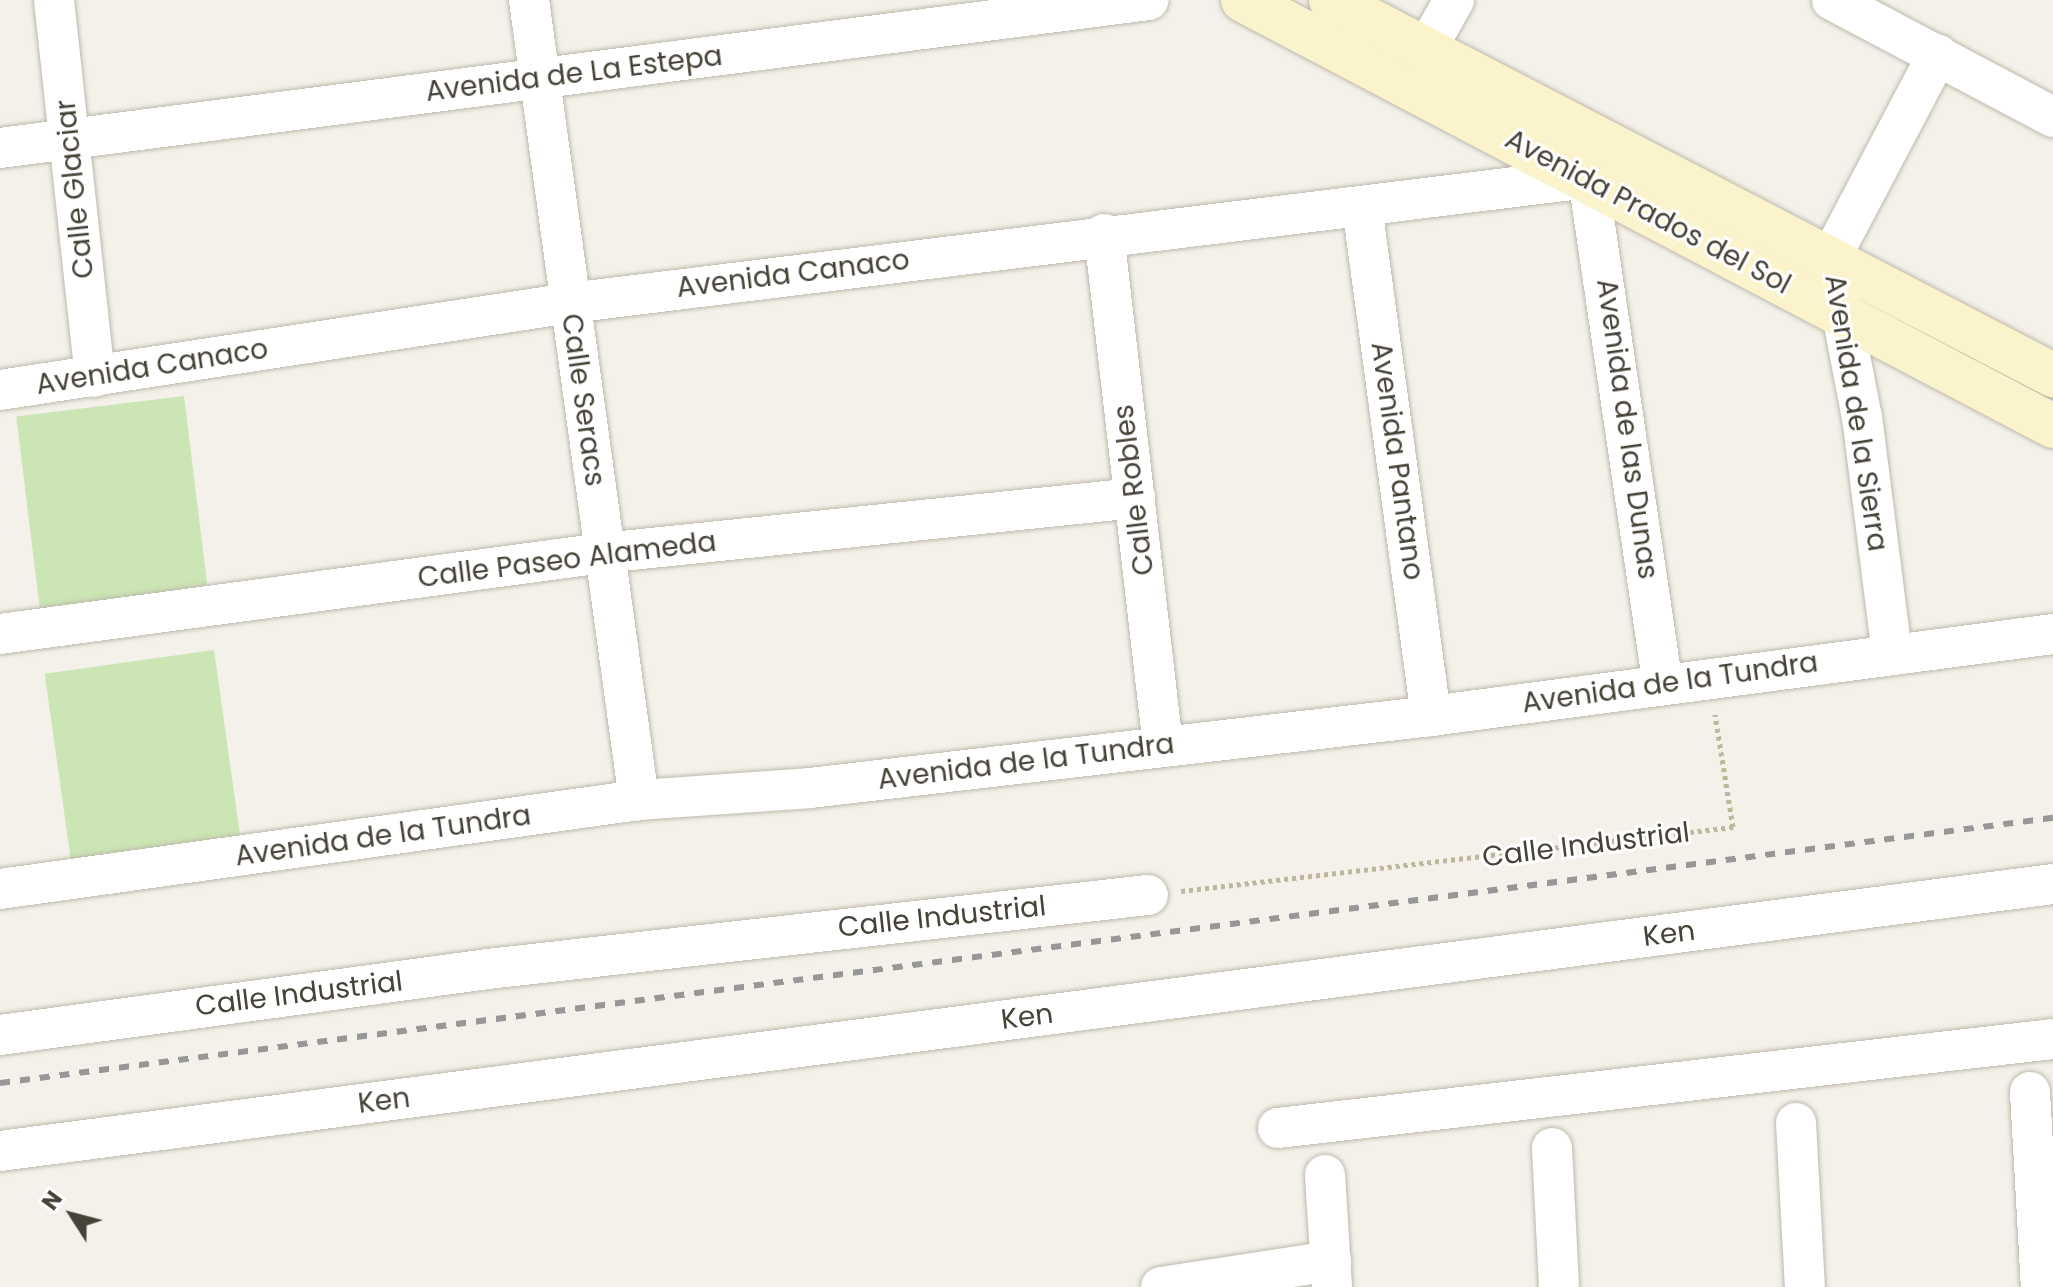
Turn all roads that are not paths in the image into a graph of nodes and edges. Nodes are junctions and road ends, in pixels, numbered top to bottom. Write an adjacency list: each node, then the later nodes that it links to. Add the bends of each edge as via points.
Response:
1 (54, 0): 12 (street, Calle Glaciar)
2 (529, 0): 10 (street, Calle Seracs)
3 (1149, 0): 10 (street, Avenida de La Estepa)
4 (1243, 0): 14 (street, Avenida Prados del Sol)
5 (1331, 0): 8 (street, Avenida Prados del Sol)
6 (1454, 0): 8 (street)
7 (1832, 0): 9 (street)
8 (1427, 48): 14 (street, Avenida Prados del Sol)
9 (1938, 54): 11 (street); 17 (street, Avenida de la Sierra)
10 (538, 78): 12 (street, Avenida de La Estepa); 18 (street, Calle Seracs)
11 (2053, 117)
12 (69, 141): 13 (street, Avenida de La Estepa); 21 (street, Calle Glaciar)
13 (0, 148)
14 (1600, 162): 15 (street, Avenida Canaco); 17 (street, Avenida Prados del Sol); 19 (street, Avenida Prados del Sol); 29 (street, Avenida de las Dunas)
15 (1362, 206): 16 (street, Avenida Canaco); 30 (street, Avenida Pantano)
16 (1104, 234): 18 (street, Avenida Canaco); 24 (street, Calle Robles)
17 (1831, 257): 19 (street, Avenida de la Sierra); 20 (street, Avenida Prados del Sol)
18 (570, 303): 21 (street, Avenida Canaco); 25 (street, Calle Seracs)
19 (1841, 316): 23 (street, Avenida Prados del Sol); 28 (street, Avenida de la Sierra)
20 (2053, 375)
21 (95, 377): 22 (street, Avenida Canaco)
22 (0, 390)
23 (2053, 426)
24 (1135, 498): 25 (street, Calle Paseo Alameda); 31 (street, Calle Robles)
25 (603, 553): 26 (street, Calle Paseo Alameda); 32 (street, Calle Seracs)
26 (0, 634)
27 (2053, 634): 28 (street, Avenida de la Tundra)
28 (1892, 654): 29 (street, Avenida de la Tundra)
29 (1662, 680): 30 (street, Avenida de la Tundra)
30 (1431, 716): 31 (street, Avenida de la Tundra)
31 (1163, 746): 32 (street, Avenida de la Tundra)
32 (639, 800): 34 (street, Avenida de la Tundra)
33 (2053, 884): 42 (street, Ken)
34 (0, 889)
35 (1148, 895): 36 (street, Calle Industrial, via 502,967)
36 (0, 1035)
37 (2053, 1039): 40 (street)
38 (2030, 1092): 48 (street)
39 (1796, 1123): 47 (street)
40 (1278, 1128)
41 (1552, 1148): 46 (street)
42 (0, 1151)
43 (1325, 1175): 44 (street)
44 (1331, 1274): 45 (street)
45 (1161, 1287)
46 (1559, 1287)
47 (1805, 1287)
48 (2041, 1287)

